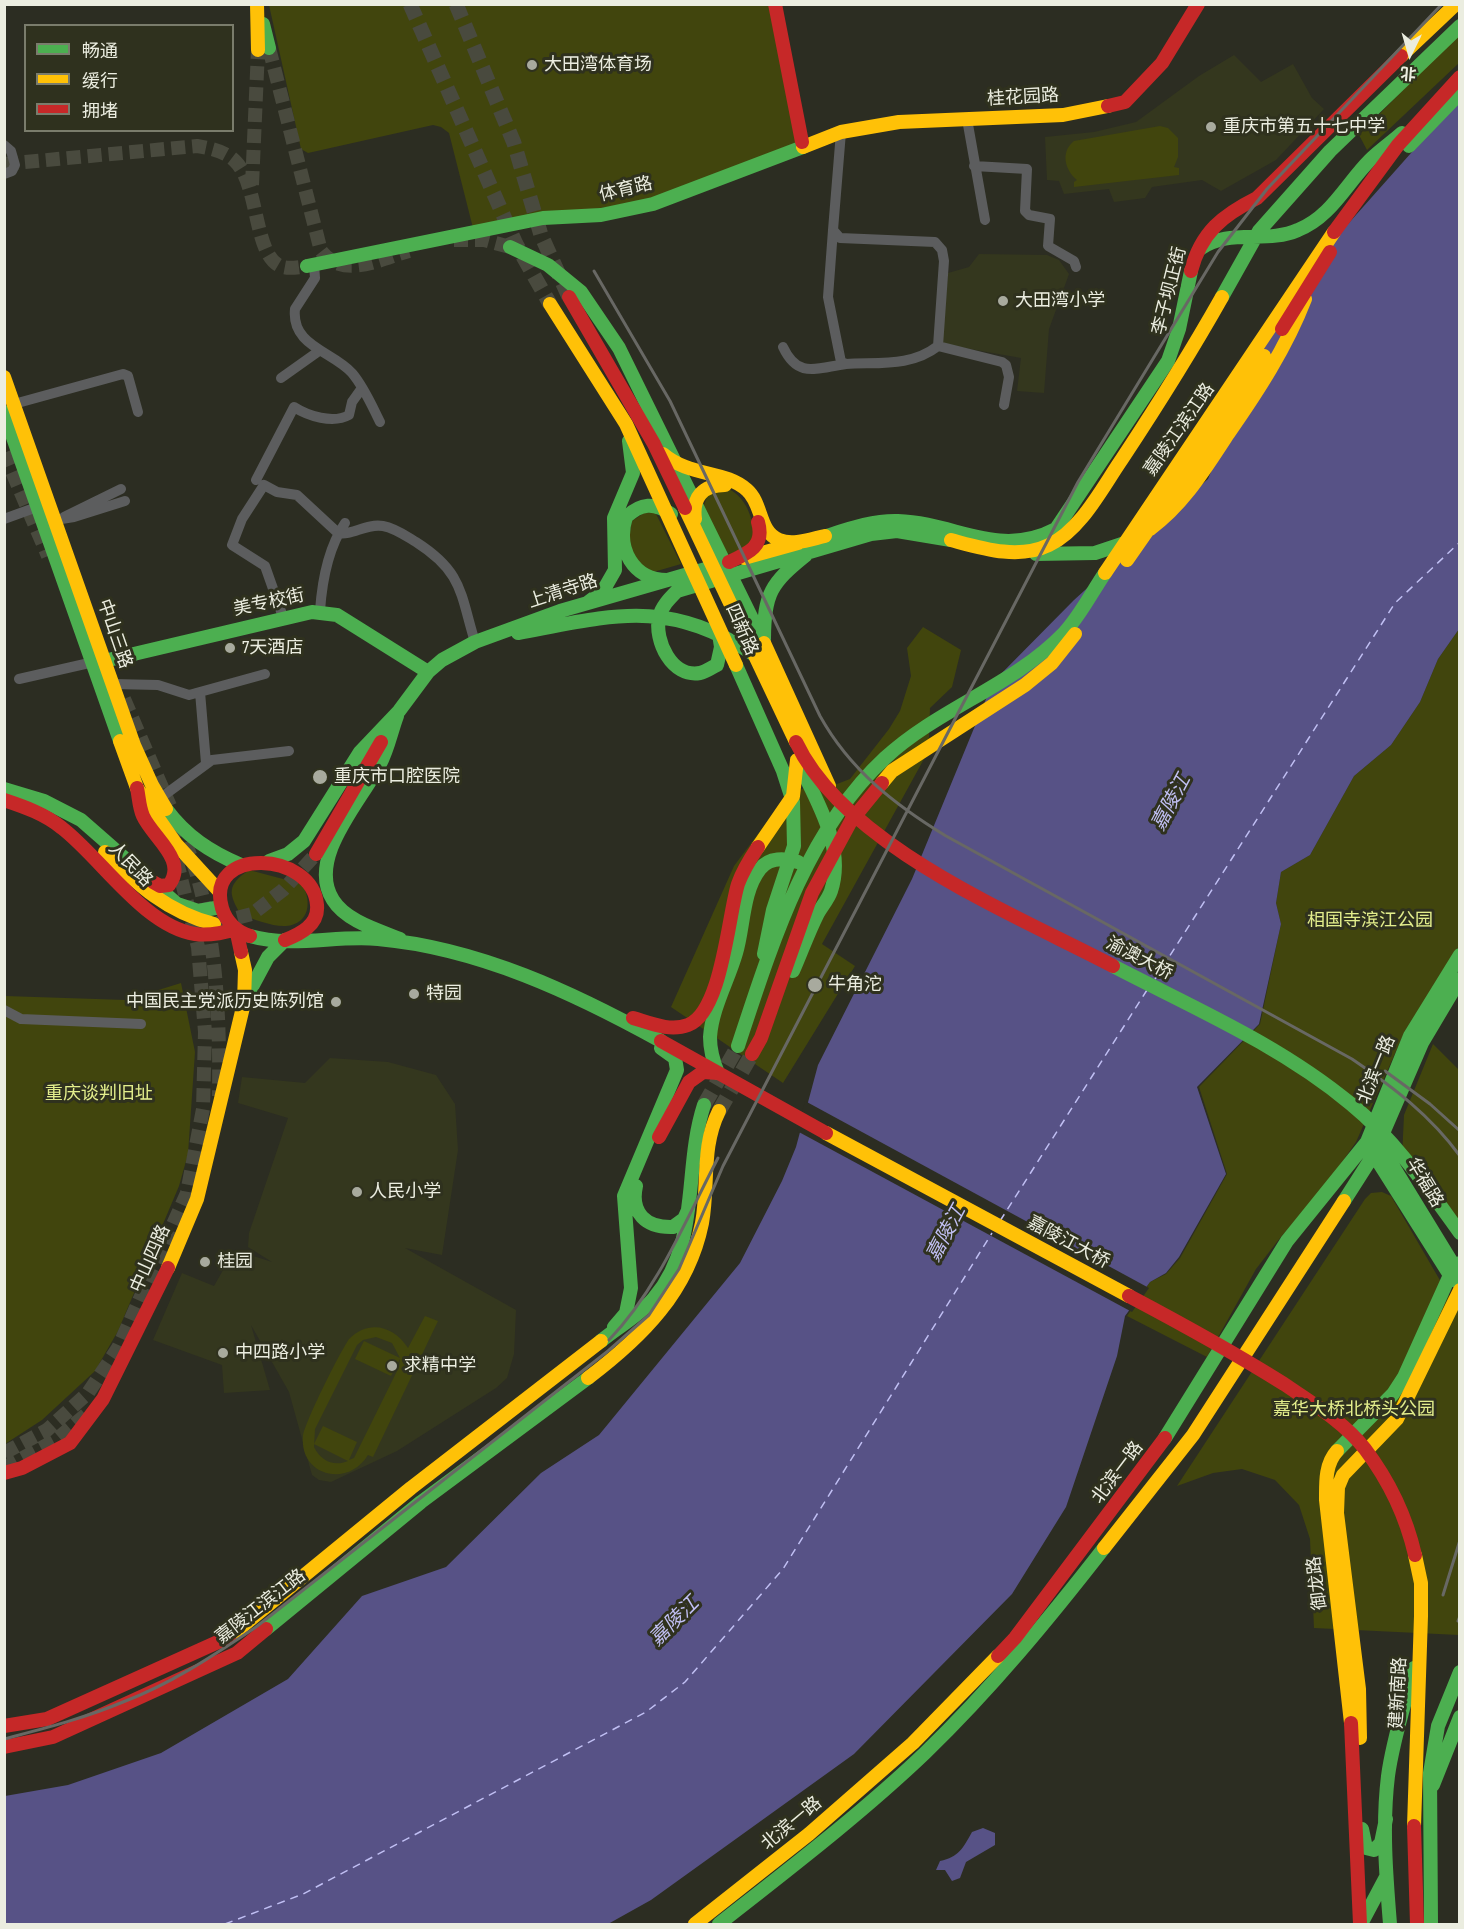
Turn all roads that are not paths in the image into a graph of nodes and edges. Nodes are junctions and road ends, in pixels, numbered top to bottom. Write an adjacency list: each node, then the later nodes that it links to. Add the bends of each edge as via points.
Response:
1 (258, 4): 6 (main road)
2 (775, 4): 13 (main road)
3 (1198, 4): 10 (main road, 桂花园路, via 1162,63 1125,102 1063,115)
4 (1456, 4): 19 (main road, 李子坝正街, via 1257,198 1225,216 1209,231)
5 (1460, 26): 51 (main road, 李子坝正街, via 1330,151 1259,231 1179,373 1068,533 1055,544)
6 (263, 49)
7 (1460, 77): 9 (main road, 嘉陵江滨江路)
8 (1460, 93): 22 (main road, 嘉陵江滨江路, via 1384,174)
9 (1426, 111): 19 (main road, via 1370,160 1324,215 1306,226 1263,240 1217,238); 90 (main road, 嘉陵江滨江路, via 1379,167 1322,246 1212,418 1065,632 1041,656 886,756 852,790 804,875)
10 (967, 119): 11 (main road, 桂花园路, via 899,122); 14 (street)
11 (841, 132): 13 (main road, 桂花园路); 17 (street)
12 (4, 145): 15 (street, via 11,151 15,165)
13 (803, 147): 20 (main road, 体育路, via 653,204 601,215 543,218)
14 (974, 166): 16 (street); 21 (street, via 1027,170 1025,211 1050,219 1048,246 1074,261)
15 (4, 174)
16 (985, 220)
17 (833, 230): 26 (street, via 840,238 935,242 944,261); 28 (street, via 828,297 841,362)
18 (510, 247): 65 (main road, via 548,265 581,292 619,348)
19 (1196, 252): 49 (main road, 李子坝正街, via 1178,341 1168,361 1056,530 1035,540 1016,543)
20 (310, 266): 27 (street, via 315,278 295,309 294,320 298,332)
21 (1076, 267)
22 (1310, 286): 51 (main road, via 1294,332 1272,370 1168,517 1118,548 1086,555); 95 (main road, 嘉陵江滨江路, via 1221,425 1052,663 1025,685 892,771 850,821 812,893)
23 (569, 297): 37 (main road, 四新路)
24 (550, 304): 36 (main road, 四新路)
25 (783, 346): 28 (street, via 789,359 803,370)
26 (938, 346): 28 (street, via 924,357 911,360); 32 (street, via 1006,365 1009,377)
27 (319, 351): 30 (street); 31 (street, via 351,371)
28 (846, 364)
29 (4, 377): 33 (main road, 中山三路)
30 (281, 378)
31 (362, 388): 35 (street); 38 (street, via 349,415 343,418 318,417 294,407)
32 (1004, 405)
33 (9, 408): 34 (street, via 123,374 128,376); 41 (main road, 中山三路); 43 (main road, 中山三路)
34 (138, 412)
35 (380, 422)
36 (626, 424): 42 (main road, 四新路); 54 (main road, via 633,473 614,518 615,570 610,582)
37 (654, 444): 46 (main road, 四新路); 48 (main road, via 688,472 744,489 753,497 766,529 774,538 794,542)
38 (256, 480)
39 (121, 489): 43 (street)
40 (125, 501): 43 (street)
41 (38, 507): 44 (street); 59 (main road, 中山三路)
42 (671, 514): 53 (main road, via 660,506 645,504 626,517 622,530 624,544 641,574); 57 (main road, 四新路)
43 (59, 518): 59 (main road, 中山三路)
44 (4, 519)
45 (345, 523): 47 (street)
46 (698, 531): 52 (main road, via 693,511 695,500 706,487 731,486 746,494 760,527 761,540 755,551); 65 (main road, 四新路)
47 (338, 533): 55 (street, via 324,576); 56 (street, via 297,495 264,485 251,502 232,545 265,566); 58 (street, via 345,535 360,527 381,525 437,556 453,573)
48 (825, 536): 49 (main road, 上清寺路, via 868,524 899,521); 52 (main road, 上清寺路)
49 (960, 537): 50 (main road, 上清寺路, via 898,531); 51 (main road, 李子坝正街)
50 (813, 549): 52 (main road, 上清寺路); 65 (main road, via 780,576 764,607 763,635)
51 (1012, 553)
52 (734, 567): 53 (main road, 上清寺路)
53 (673, 583): 54 (main road, 上清寺路); 57 (main road, via 658,620 666,657 679,671 699,674 717,665 721,647)
54 (587, 603): 58 (main road, 上清寺路)
55 (320, 611): 56 (main road, 美专校街); 60 (main road, 美专校街, via 337,615)
56 (283, 617): 59 (main road, 美专校街)
57 (716, 617): 90 (main road, 四新路, via 793,802 794,846 774,910)
58 (480, 640): 60 (main road, 上清寺路); 65 (main road, via 628,614 665,616 694,622 735,640 758,657)
59 (98, 661): 62 (street); 63 (main road, 中山三路); 71 (main road, 中山三路)
60 (428, 672): 66 (main road, 上清寺路)
61 (265, 674): 64 (street)
62 (20, 680)
63 (113, 684): 64 (street, via 158,685 189,695); 74 (main road, 中山三路, via 142,767)
64 (200, 692): 69 (street)
65 (785, 700): 68 (main road); 75 (main road)
66 (399, 711): 77 (main road); 78 (main road, 上清寺路, via 360,752 304,841 288,854); 87 (main road, via 380,764 332,848 325,874 328,891 338,906)
67 (289, 751): 69 (street)
68 (800, 758): 70 (main road); 75 (main road, 渝澳大桥)
69 (206, 763): 74 (street)
70 (803, 780): 83 (main road, via 820,804 831,838 832,890); 92 (main road, via 747,865 739,883 713,992 694,1023 657,1026)
71 (137, 788): 80 (main road, via 142,814 176,867 175,878 169,885 160,886); 81 (main road, 中山三路, via 176,844)
72 (4, 789): 73 (main road, 人民路)
73 (33, 796): 80 (main road, 人民路, via 82,821); 84 (main road, via 79,826 170,910 188,919)
74 (159, 799): 79 (main road, 中山三路, via 175,823 200,847)
75 (835, 799): 103 (main road, 渝澳大桥, via 934,873 1258,1041 1314,1076 1352,1105 1407,1160)
76 (4, 800): 85 (main road, 人民路, via 46,815 73,833 148,910 169,923 192,933 215,934)
77 (316, 854)
78 (269, 861): 79 (main road); 86 (main road, via 301,876 313,890 318,908 313,923)
79 (241, 865): 81 (main road, via 231,871)
80 (148, 879): 82 (main road, 人民路, via 176,903 191,910)
81 (220, 892): 82 (main road)
82 (221, 907): 85 (main road)
83 (818, 913): 95 (main road); 98 (main road, via 821,891 813,874 802,864 786,858 772,860 761,869 751,887 736,951 712,1023)
84 (214, 924)
85 (236, 929): 86 (main road); 91 (main road, via 245,970)
86 (285, 940): 87 (main road, via 351,938); 91 (main road, via 268,957)
87 (410, 943): 92 (main road, via 511,972)
88 (1460, 955): 101 (main road, 北滨一路, via 1410,1036)
89 (1460, 979): 101 (main road, 北滨一路, via 1422,1043)
90 (755, 994): 96 (main road)
91 (244, 1003): 111 (main road, 中山四路, via 197,1198 163,1280 103,1399 70,1443)
92 (596, 1005): 98 (main road, 嘉陵江大桥); 109 (main road, via 671,1054 677,1064 673,1084 624,1196 631,1269 626,1313)
93 (4, 1010): 94 (street, via 21,1019)
94 (141, 1024)
95 (761, 1038): 97 (main road)
96 (738, 1046)
97 (752, 1054)
98 (712, 1069): 102 (main road, via 692,1069 684,1075 633,1199 640,1217 658,1227 679,1224); 110 (main road, 嘉陵江大桥, via 982,1219 1222,1345 1323,1410 1365,1449)
99 (705, 1106): 102 (main road, via 697,1124)
100 (719, 1111): 116 (main road, 嘉陵江滨江路, via 705,1161 702,1223 681,1285 652,1322 604,1365 421,1502 237,1653 53,1737)
101 (1373, 1143): 105 (main road, 北滨一路); 107 (main road, 北滨一路); 108 (main road, 华福路)
102 (689, 1206): 109 (main road, via 679,1256 668,1280 638,1316)
103 (1444, 1212): 104 (main road); 106 (main road)
104 (1460, 1233)
105 (1287, 1241): 107 (main road, via 1303,1242); 122 (main road, 北滨一路, via 1177,1423 1015,1638 913,1743 809,1834)
106 (1460, 1242)
107 (1308, 1256): 123 (main road, 北滨一路, via 1193,1435 1025,1649 924,1754 818,1846)
108 (1457, 1278): 120 (main road, 御龙路, via 1397,1419 1351,1464 1338,1487 1337,1513 1359,1689 1362,1836 1370,1850 1381,1843); 124 (main road, 御龙路, via 1393,1394 1332,1456 1326,1476 1349,1690)
109 (608, 1335): 115 (main road, 嘉陵江滨江路, via 411,1488 224,1641 47,1719)
110 (1380, 1472): 112 (main road, 建新南路, via 1401,1508 1416,1552 1420,1583)
111 (4, 1473)
112 (1419, 1649): 120 (main road, via 1391,1760); 126 (main road, 建新南路, via 1413,1798)
113 (1460, 1672): 119 (main road, via 1435,1737)
114 (1460, 1718): 118 (main road)
115 (4, 1726)
116 (4, 1747)
117 (1460, 1747): 118 (main road)
118 (1442, 1760): 119 (main road)
119 (1429, 1800): 127 (main road)
120 (1386, 1819): 121 (main road)
121 (1386, 1876): 124 (main road); 125 (main road)
122 (695, 1924)
123 (719, 1924)
124 (1360, 1924)
125 (1390, 1924)
126 (1417, 1924)
127 (1431, 1924)

